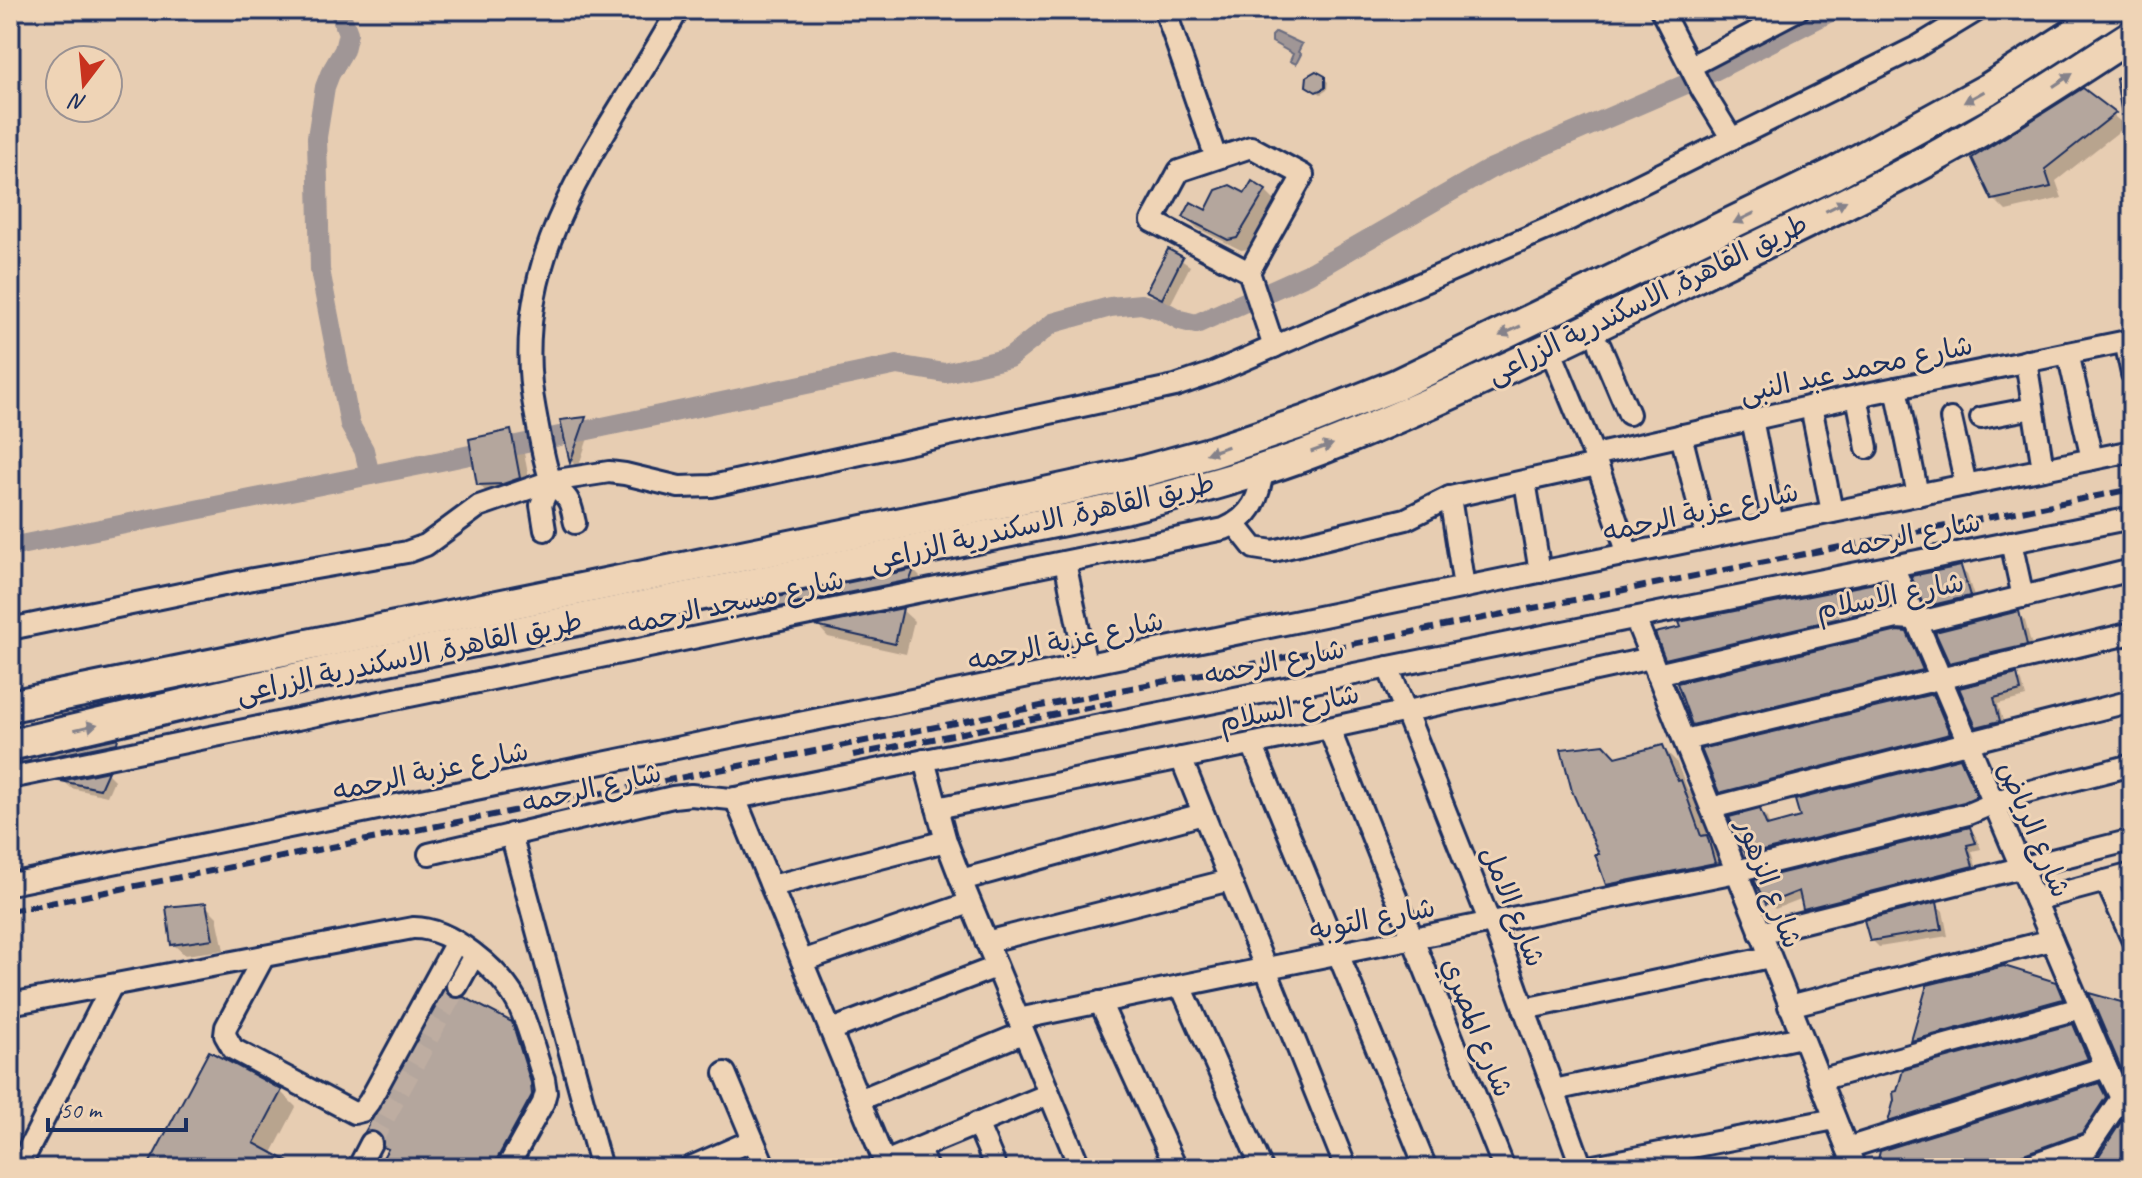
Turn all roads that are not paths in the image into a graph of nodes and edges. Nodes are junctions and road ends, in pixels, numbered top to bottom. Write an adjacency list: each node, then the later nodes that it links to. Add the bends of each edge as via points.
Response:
1 (678, 10): 34 (street, via 578,176 539,272 529,353)
2 (1165, 10): 10 (street)
3 (1661, 10): 8 (street)
4 (1798, 10): 8 (street)
5 (1978, 10): 9 (street, via 1917,47)
6 (2111, 10): 63 (highway, طريق القاهرة, الاسكندرية الزراعى, one-way to 63, via 1988,89 1833,174 1396,385 1213,452 961,511)
7 (2132, 35): 15 (highway, طريق القاهرة, الاسكندرية الزراعى, one-way to 7, via 1940,154)
8 (1691, 66): 9 (street)
9 (1732, 139): 12 (street, via 1570,219)
10 (1216, 158): 11 (street, via 1179,171 1152,221); 11 (street, via 1251,147 1303,175)
11 (1251, 280): 12 (street)
12 (1272, 340): 34 (street, via 1175,386 712,486 679,487 609,472)
13 (2129, 340): 16 (street, شارع محمد عبد النبى); 18 (street)
14 (1600, 346): 23 (street)
15 (1550, 349): 31 (street); 32 (highway, طريق القاهرة, الاسكندرية الزراعى, one-way to 15, via 1339,442)
16 (2068, 353): 17 (street, شارع محمد عبد النبى); 30 (street)
17 (2026, 361): 19 (street, شارع محمد عبد النبى); 22 (street)
18 (2132, 374)
19 (1896, 388): 20 (street, شارع محمد عبد النبى); 37 (street)
20 (1857, 396): 21 (street, شارع محمد عبد النبى); 28 (street)
21 (1811, 406): 25 (street, شارع محمد عبد النبى); 39 (street)
22 (2033, 408): 24 (street); 33 (street)
23 (1629, 414)
24 (1981, 418)
25 (1752, 419): 27 (street, شارع محمد عبد النبى); 43 (street)
26 (1951, 419): 36 (street)
27 (1681, 435): 31 (street, شارع محمد عبد النبى); 45 (street)
28 (1867, 448)
29 (2132, 451): 30 (street, شارع عزبة الرحمه)
30 (2092, 459): 33 (street, شارع عزبة الرحمه)
31 (1595, 460): 35 (street); 47 (street)
32 (1263, 468): 42 (street, via 1258,497); 69 (highway, طريق القاهرة, الاسكندرية الزراعى, one-way to 32, via 324,672 1132,506)
33 (2043, 469): 36 (street, شارع عزبة الرحمه)
34 (551, 481): 41 (street, via 570,502); 44 (street, via 541,505); 56 (street, via 479,506 438,537 407,552)
35 (1525, 481): 38 (street); 51 (street)
36 (1966, 485): 37 (street, شارع عزبة الرحمه)
37 (1918, 495): 39 (street, شارع عزبة الرحمه)
38 (1450, 497): 42 (street, via 1406,519 1273,551 1254,548); 52 (street)
39 (1832, 512): 43 (street, شارع عزبة الرحمه)
40 (2132, 518): 46 (street, شارع الرحمه)
41 (575, 523)
42 (1235, 524): 48 (street, شارع مسجد الرحمه)
43 (1773, 524): 45 (street, شارع عزبة الرحمه)
44 (545, 530)
45 (1707, 538): 47 (street, شارع عزبة الرحمه)
46 (2011, 542): 49 (street, شارع الرحمه); 53 (street)
47 (1628, 554): 51 (street, شارع عزبة الرحمه)
48 (1065, 562): 58 (street); 73 (street, شارع مسجد الرحمه)
49 (1893, 566): 54 (street, شارع الرحمه); 55 (street, شارع الرياض)
50 (2132, 570): 53 (street, شارع الاسلام)
51 (1540, 572): 52 (street, شارع عزبة الرحمه)
52 (1464, 587): 58 (street, شارع عزبة الرحمه)
53 (2023, 597): 55 (street, شارع الاسلام)
54 (1635, 618): 59 (street, شارع الزهور); 60 (street, شارع الرحمه)
55 (1916, 620): 59 (street, شارع الاسلام, via 1897,618); 61 (street, شارع الرياض)
56 (10, 629)
57 (2132, 633): 61 (street)
58 (1086, 665): 89 (street, شارع عزبة الرحمه)
59 (1654, 666): 64 (street, شارع السلام); 66 (street, شارع الزهور)
60 (1388, 667): 64 (street, شارع الامل); 71 (street, شارع الرحمه)
61 (1941, 678): 66 (street); 67 (street, شارع الرياض)
62 (2132, 701): 67 (street)
63 (10, 706)
64 (1405, 711): 65 (street, شارع السلام); 93 (street, شارع الامل)
65 (1329, 728): 68 (street, شارع السلام); 95 (street, شارع المصري)
66 (1684, 740): 77 (street, شارع الزهور)
67 (1968, 743): 75 (street, شارع الرياض); 77 (street)
68 (1252, 744): 70 (street, شارع السلام); 100 (street)
69 (10, 745)
70 (1181, 758): 76 (street, شارع السلام); 78 (street)
71 (924, 760): 74 (street, شارع الرحمه); 76 (street)
72 (2132, 765): 75 (street, شارع التوبه)
73 (10, 778)
74 (735, 798): 79 (street, شارع الرحمه, via 681,795); 90 (street)
75 (1994, 803): 83 (street, شارع الرياض); 84 (street, شارع التوبه)
76 (937, 808): 81 (street)
77 (1711, 808): 84 (street, شارع الزهور)
78 (1203, 814): 86 (street); 87 (street)
79 (511, 834): 82 (street, شارع الرحمه); 136 (street)
80 (2132, 840): 83 (street)
81 (946, 841): 86 (street); 90 (street)
82 (429, 854)
83 (2021, 867): 91 (street, شارع الرياض); 94 (street)
84 (1736, 872): 93 (street, شارع التوبه); 94 (street, شارع الزهور)
85 (2132, 874): 88 (street)
86 (961, 880): 92 (street)
87 (1230, 880): 99 (street); 106 (street)
88 (2106, 881): 91 (street); 96 (street)
89 (10, 884)
90 (772, 886): 104 (street)
91 (2035, 900): 97 (street, شارع الرياض)
92 (970, 903): 99 (street); 104 (street)
93 (1492, 923): 95 (street, شارع التوبه); 114 (street, شارع الامل)
94 (1760, 933): 103 (street, شارع الزهور)
95 (1412, 939): 100 (street, شارع التوبه); 146 (street, شارع المصري)
96 (2132, 939)
97 (2052, 940): 112 (street); 113 (street, شارع الرياض)
98 (456, 942): 101 (street); 102 (street, via 427,928 413,928); 102 (street, via 369,1102 354,1113 233,1049 227,1040 226,1027)
99 (986, 942): 105 (street)
100 (1338, 954): 106 (street, شارع التوبه); 145 (street)
101 (474, 955): 108 (street); 135 (street, via 500,978 517,1003 544,1079 543,1103)
102 (264, 956): 107 (street)
103 (1770, 957): 112 (street, شارع الزهور); 114 (street)
104 (802, 961): 116 (street)
105 (996, 967): 115 (street); 116 (street)
106 (1266, 968): 109 (street, شارع التوبه); 144 (street)
107 (112, 985): 111 (street); 133 (street)
108 (457, 986)
109 (1181, 986): 110 (street, شارع التوبه); 143 (street)
110 (1100, 1002): 115 (street, شارع التوبه); 142 (street)
111 (10, 1004)
112 (1789, 1006): 117 (street, شارع الزهور)
113 (2081, 1008): 118 (street, شارع الرياض); 120 (street)
114 (1524, 1009): 121 (street, شارع الامل)
115 (1020, 1026): 122 (street); 124 (street, شارع التوبه)
116 (831, 1030): 124 (street)
117 (1801, 1037): 120 (street, شارع الزهور); 121 (street)
118 (2106, 1067): 123 (street, شارع الرياض); 131 (street)
119 (725, 1073): 127 (street)
120 (1819, 1080): 125 (street, شارع الزهور)
121 (1554, 1090): 147 (street, شارع الامل)
122 (1049, 1094): 126 (street); 141 (street)
123 (2128, 1096): 129 (street)
124 (859, 1100): 132 (street)
125 (1835, 1119): 131 (street, شارع الزهور); 147 (street)
126 (977, 1123): 130 (street); 140 (street)
127 (753, 1140): 137 (street); 138 (street)
128 (371, 1143): 134 (street)
129 (2090, 1144): 149 (street); 150 (street)
130 (918, 1148): 132 (street); 139 (street)
131 (1847, 1148): 148 (street, شارع الزهور)
132 (886, 1165)
133 (19, 1168)
134 (358, 1168)
135 (507, 1168)
136 (601, 1168)
137 (689, 1168)
138 (765, 1168)
139 (927, 1168)
140 (996, 1168)
141 (1080, 1168)
142 (1176, 1168)
143 (1262, 1168)
144 (1346, 1168)
145 (1426, 1168)
146 (1504, 1168)
147 (1588, 1168)
148 (1855, 1168)
149 (2022, 1168)
150 (2076, 1168)

